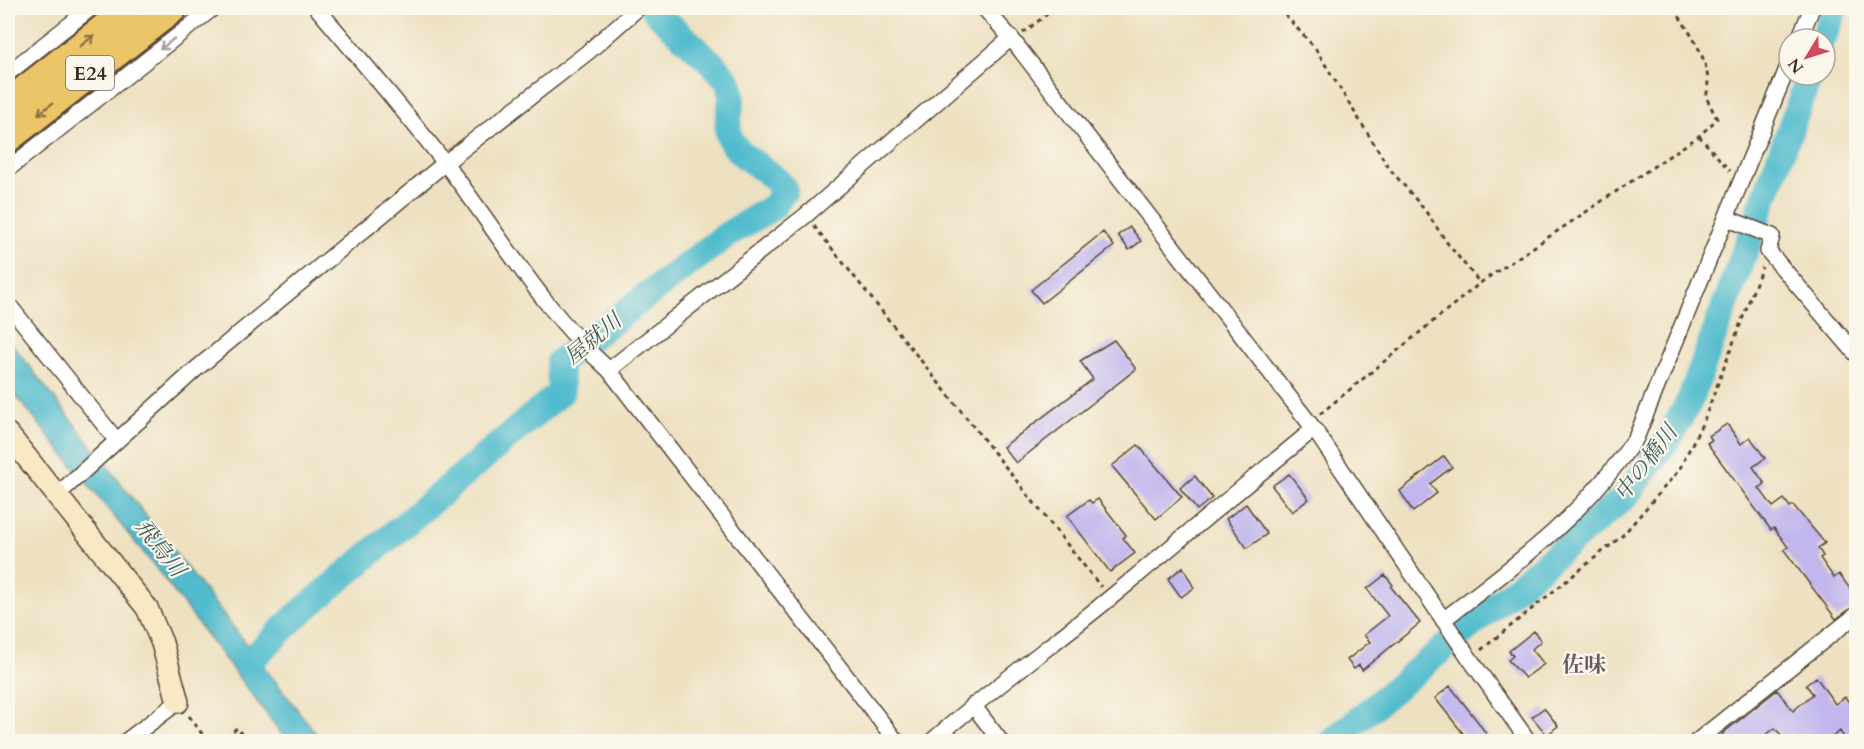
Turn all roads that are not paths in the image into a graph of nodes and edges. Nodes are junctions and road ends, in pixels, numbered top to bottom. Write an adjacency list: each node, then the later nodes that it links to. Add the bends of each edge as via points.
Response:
1 (92, 8): 11 (street)
2 (130, 8): 13 (highway, E24, one-way to 2)
3 (173, 8): 14 (highway, E24, one-way to 14)
4 (213, 8): 16 (street, one-way to 16)
5 (317, 8): 15 (street)
6 (638, 8): 15 (street)
7 (984, 8): 10 (street)
8 (1812, 8): 9 (street)
9 (1804, 27)
10 (1012, 40): 20 (street, via 805,216); 21 (street)
11 (8, 73)
12 (1780, 87): 17 (street)
13 (8, 103)
14 (8, 138)
15 (445, 163): 20 (street, via 522,271); 23 (street, via 196,369)
16 (8, 169)
17 (1728, 218): 19 (street, via 1772,236 1768,251); 26 (street, via 1636,438 1609,478 1533,552)
18 (8, 304): 23 (street)
19 (1857, 354)
20 (609, 370): 30 (street)
21 (1312, 426): 26 (street); 28 (street, via 1110,598)
22 (8, 434): 24 (main road)
23 (115, 443): 24 (street)
24 (58, 494): 27 (main road, via 147,608 162,643)
25 (1857, 615): 34 (street)
26 (1443, 620): 33 (street)
27 (178, 702): 29 (street)
28 (973, 705): 31 (street); 32 (street)
29 (125, 741)
30 (897, 741)
31 (931, 741)
32 (1001, 741)
33 (1529, 741)
34 (1696, 741)

